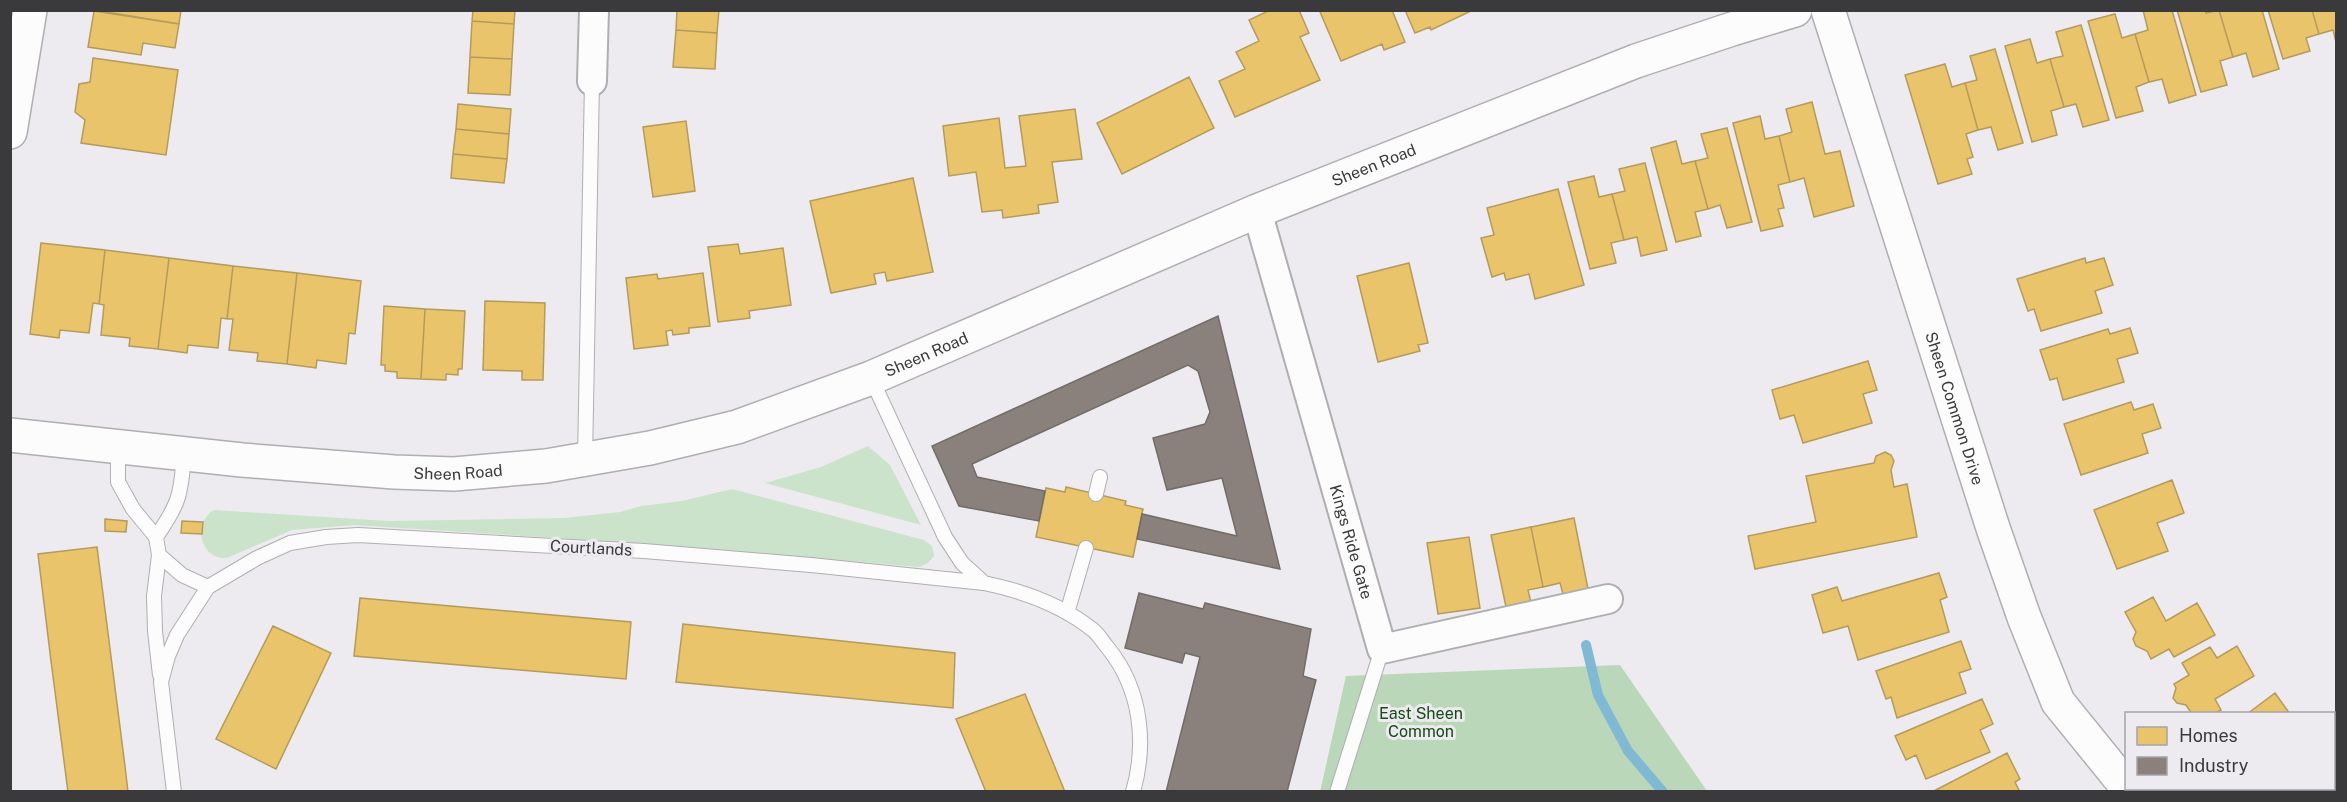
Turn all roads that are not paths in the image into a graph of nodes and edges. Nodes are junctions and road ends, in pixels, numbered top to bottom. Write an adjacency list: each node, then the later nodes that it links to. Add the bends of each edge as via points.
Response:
1 (30, 10): 6 (main road)
2 (594, 10): 5 (street)
3 (1795, 10): 7 (main road, Sheen Road, via 1636,61)
4 (1828, 10): 24 (main road, Sheen Common Drive, via 2024,617 2058,702)
5 (592, 81): 12 (lane)
6 (10, 132)
7 (1257, 211): 8 (main road, Sheen Road); 22 (street, Kings Ride Gate)
8 (872, 378): 12 (main road, Sheen Road, via 737,427); 18 (lane, via 945,537 962,563)
9 (10, 435): 10 (main road, Sheen Road)
10 (118, 448): 11 (main road, Sheen Road); 15 (lane, Courtlands, via 118,482 133,509)
11 (184, 455): 12 (main road, Sheen Road, via 454,474); 15 (lane, via 182,489)
12 (585, 460)
13 (1100, 477): 14 (lane)
14 (1096, 494)
15 (156, 537): 17 (lane, Courtlands)
16 (1086, 548): 21 (lane)
17 (159, 555): 19 (lane, via 182,575); 23 (lane, Courtlands, via 155,631)
18 (984, 583): 19 (lane, Courtlands, via 656,552 358,535 290,543); 21 (lane, Courtlands, via 1011,588)
19 (208, 587): 23 (lane, Courtlands, via 177,635)
20 (1608, 599): 22 (street)
21 (1067, 613): 26 (lane, Courtlands, via 1094,631 1116,658 1129,684 1141,740)
22 (1382, 649): 27 (lane)
23 (161, 682): 25 (lane, Courtlands)
24 (2125, 784)
25 (174, 792)
26 (1133, 792)
27 (1337, 792)

